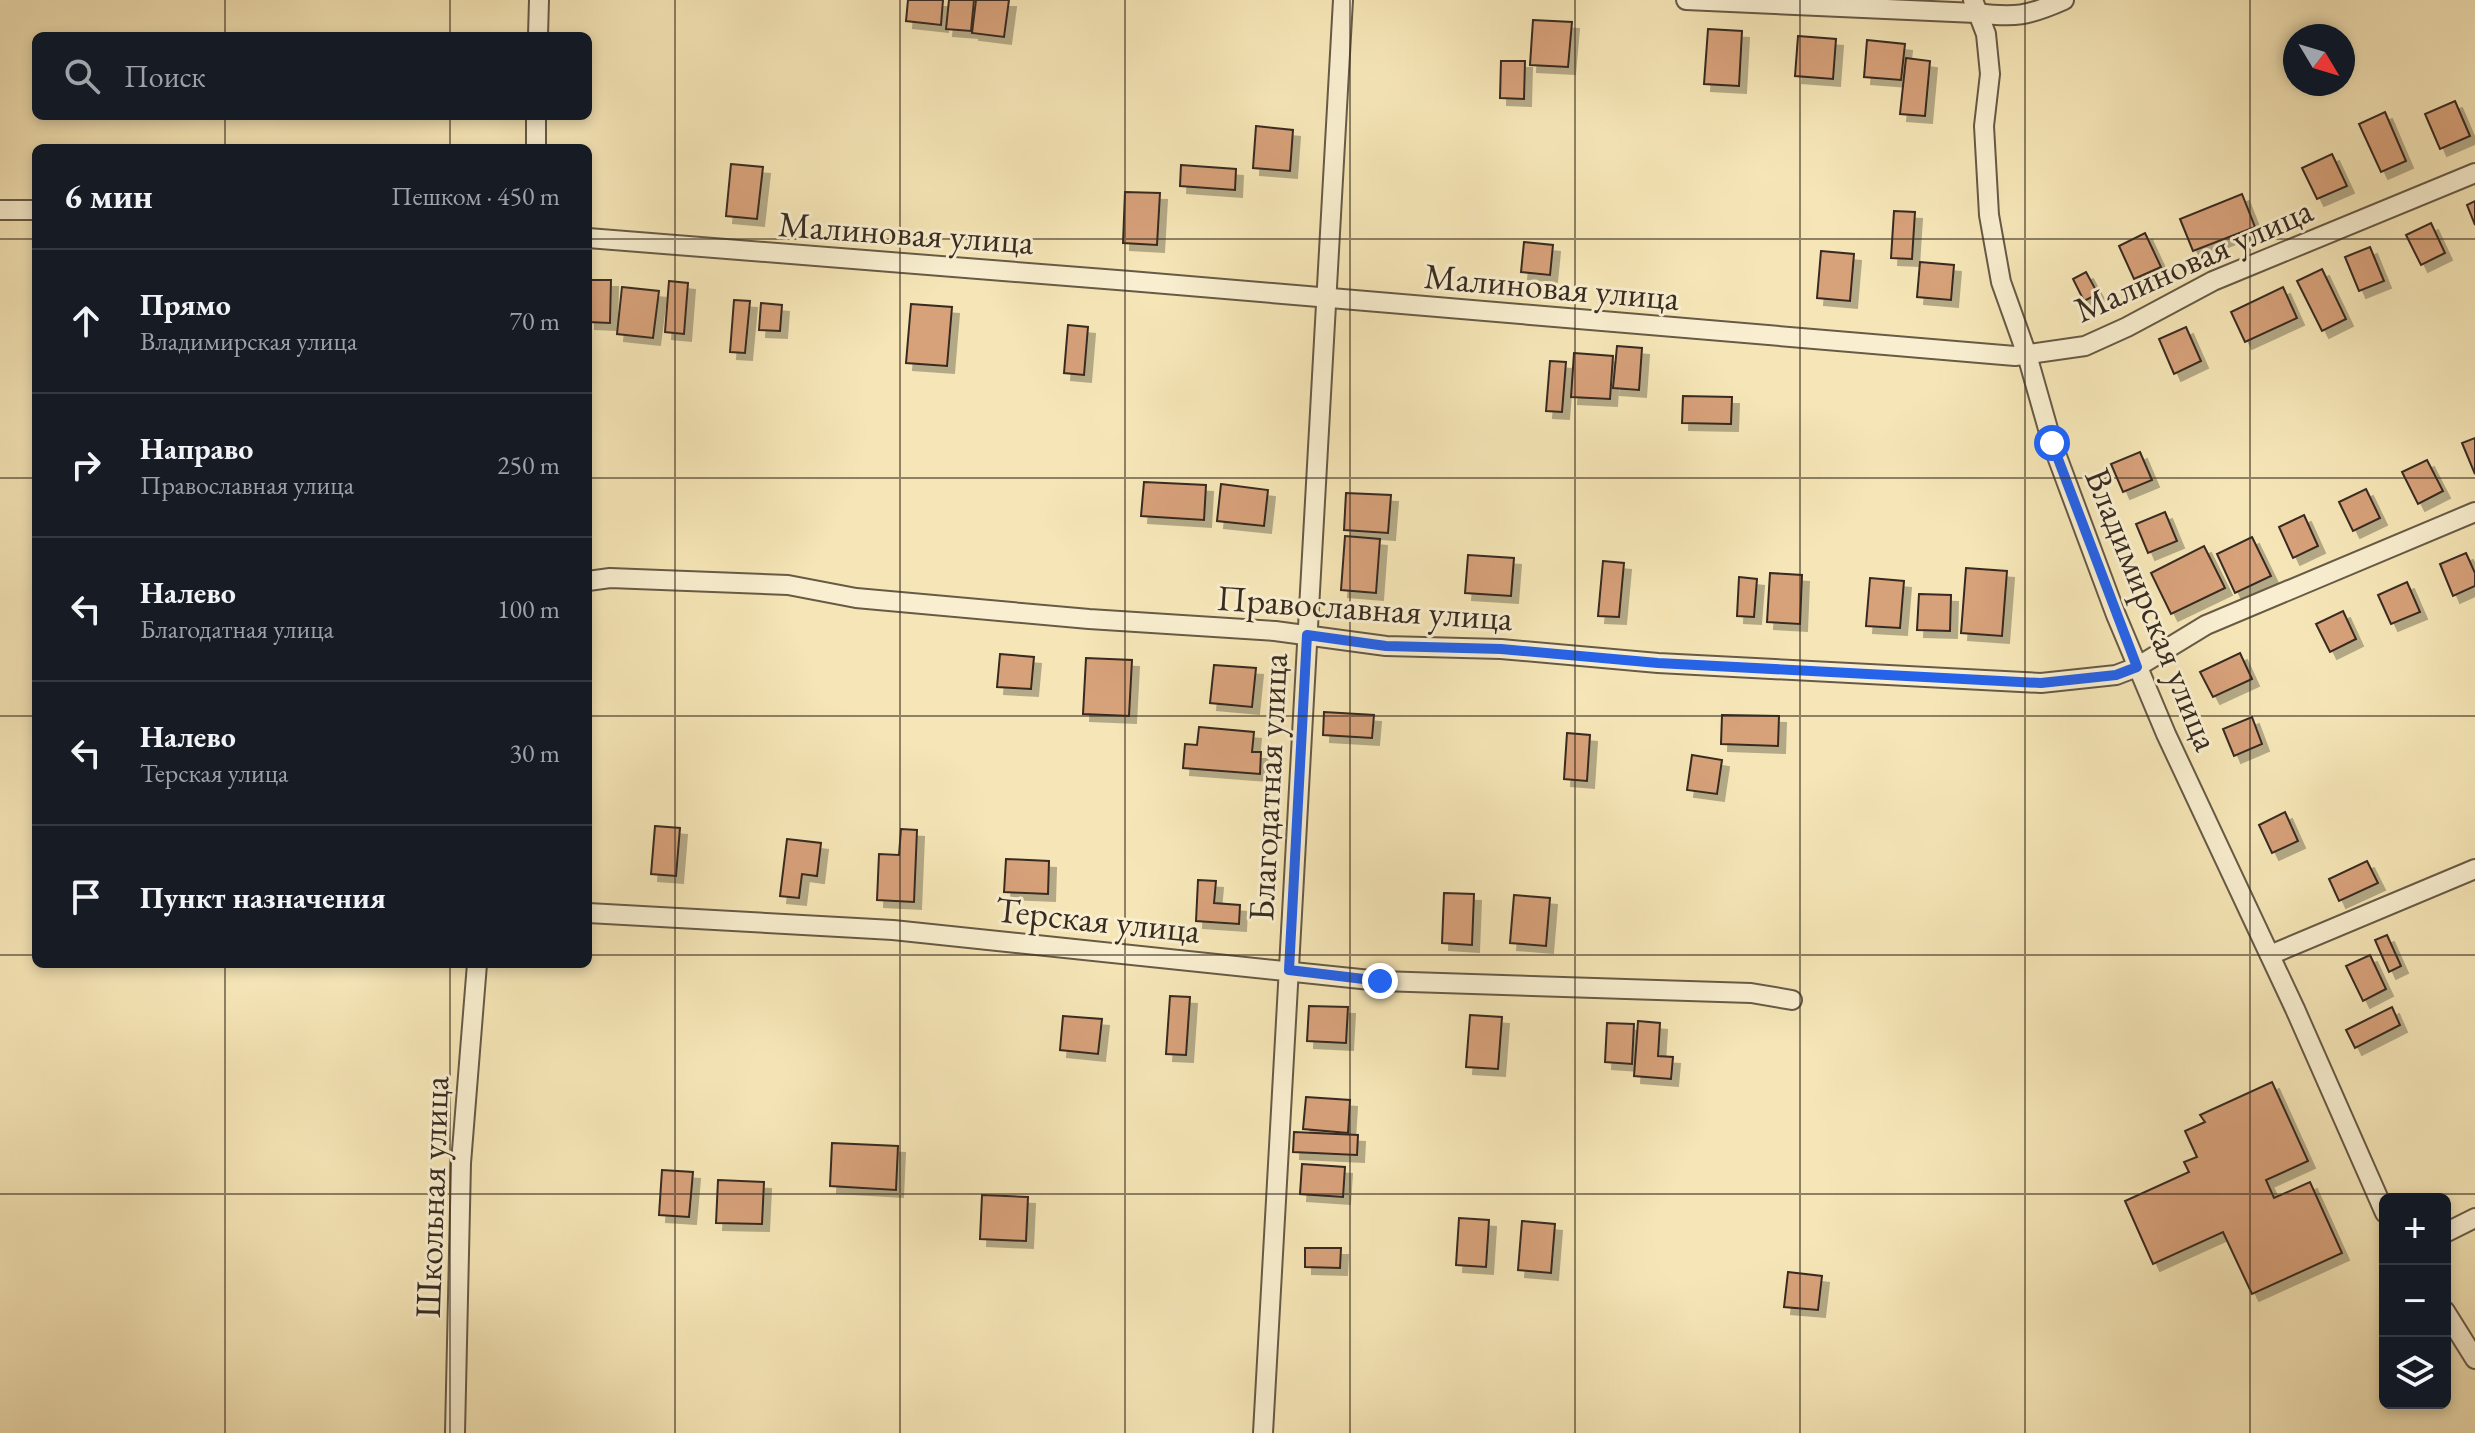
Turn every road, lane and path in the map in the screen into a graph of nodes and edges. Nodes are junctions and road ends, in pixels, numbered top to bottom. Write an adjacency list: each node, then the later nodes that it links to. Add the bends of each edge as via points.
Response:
1 (539, 0): 6 (street)
2 (1343, 0): 13 (street, Благодатная улица)
3 (1686, 0): 5 (street)
4 (2064, 0): 5 (street, via 2008,17)
5 (1974, 7): 14 (street, Владимирская улица, via 1986,34 1990,74 1984,126 1989,215 2001,282)
6 (538, 32)
7 (536, 120): 8 (street)
8 (536, 144)
9 (2475, 173): 14 (street, Малиновая улица, via 2213,281 2085,346)
10 (0, 210): 11 (street)
11 (32, 210)
12 (592, 238): 13 (street, Малиновая улица)
13 (1326, 298): 14 (street, Малиновая улица); 17 (street, Благодатная улица)
14 (2027, 355): 18 (street, Владимирская улица, via 2052,443)
15 (2475, 512): 18 (street, Православная улица, via 2206,625)
16 (592, 580): 17 (street, Православная улица, via 788,585 856,598)
17 (1307, 635): 18 (street, Православная улица, via 1386,646 2041,683 2116,675); 23 (street, Благодатная улица)
18 (2137, 667): 21 (street, Владимирская улица)
19 (2475, 869): 21 (street)
20 (592, 913): 23 (street, Терская улица, via 893,930)
21 (2270, 955): 25 (street, Владимирская улица)
22 (477, 968): 30 (street, Школьная улица, via 461,1163)
23 (1289, 970): 24 (street, Терская улица, via 1380,981 1751,993); 31 (street, Благодатная улица)
24 (1792, 1000)
25 (2379, 1200)
26 (2475, 1218): 27 (street)
27 (2451, 1230)
28 (2451, 1321): 29 (street)
29 (2475, 1359)
30 (455, 1433)
31 (1263, 1433)

